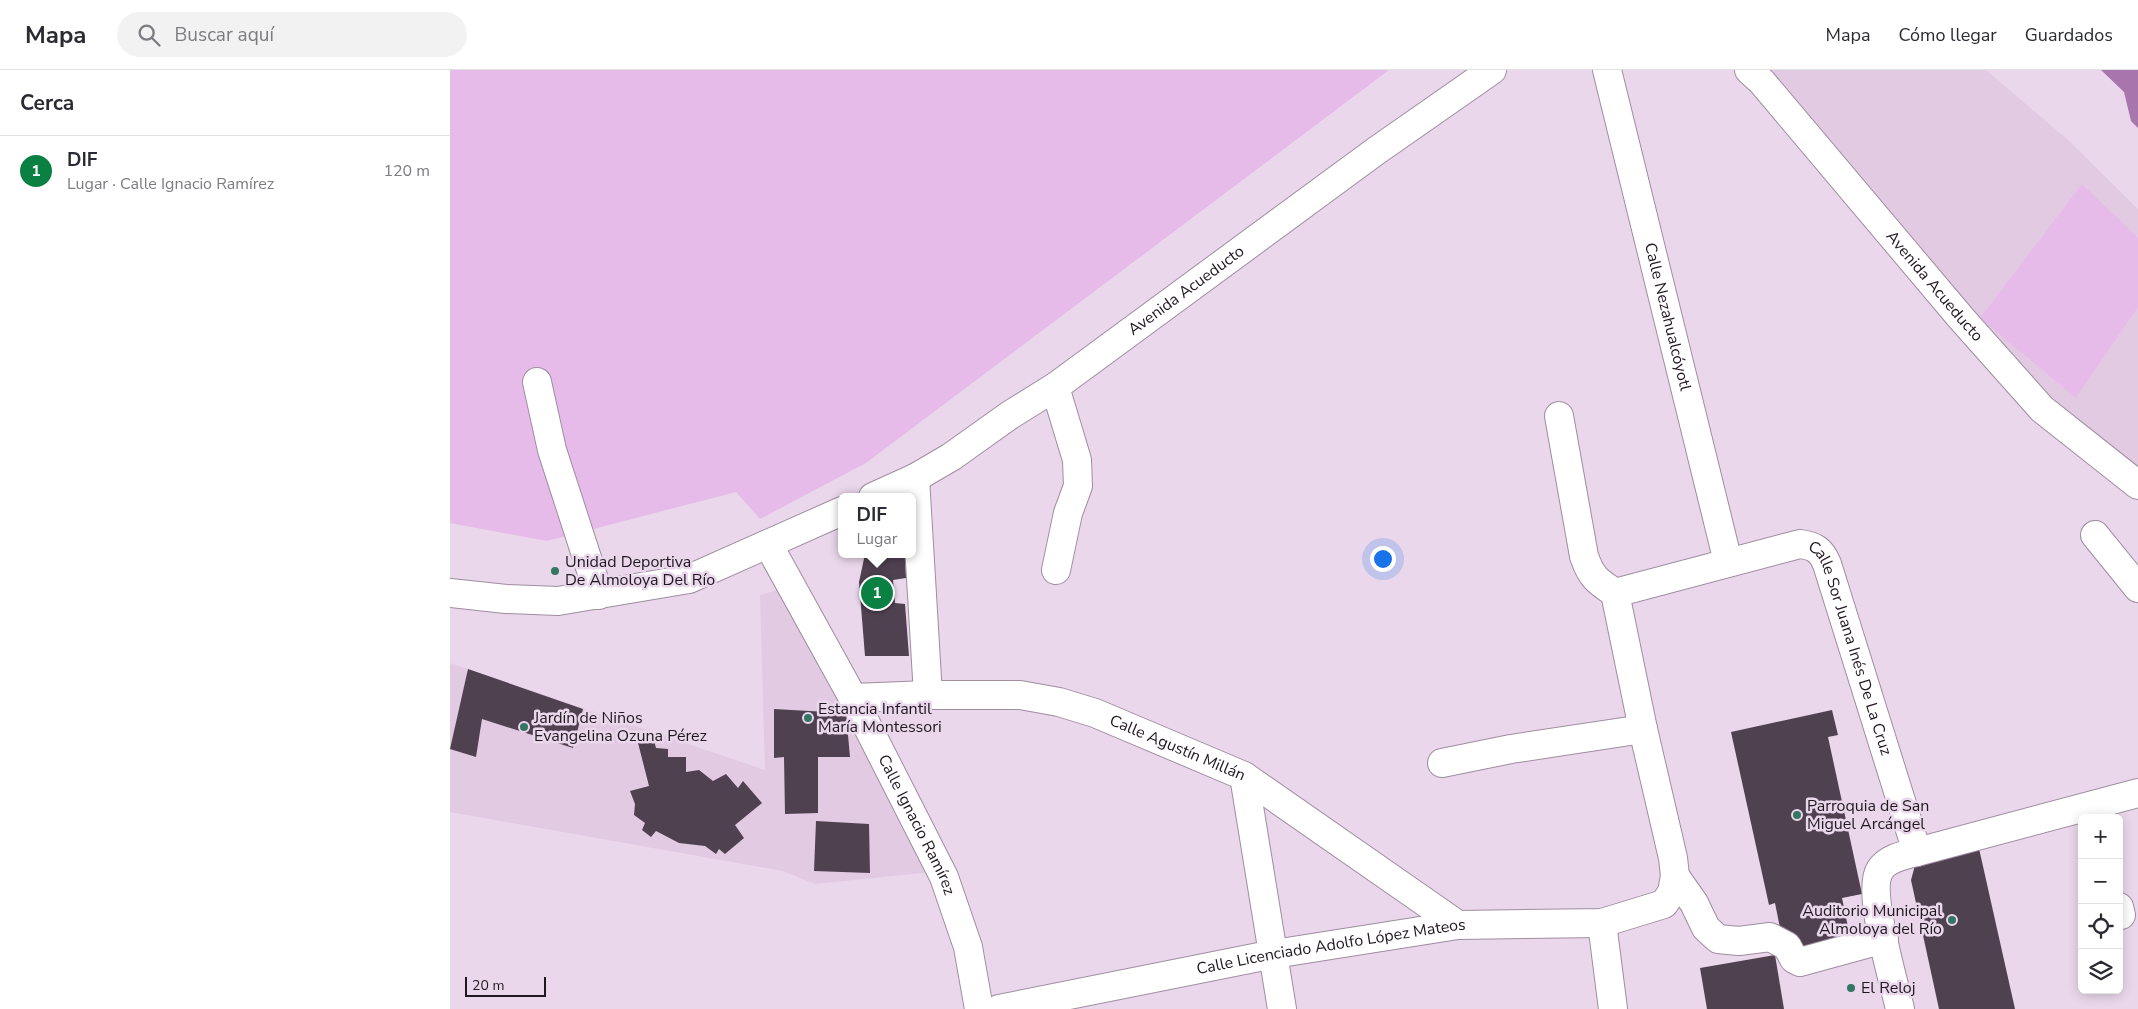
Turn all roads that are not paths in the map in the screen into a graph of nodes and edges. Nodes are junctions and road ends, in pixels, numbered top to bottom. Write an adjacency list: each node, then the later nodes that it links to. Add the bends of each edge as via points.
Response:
1 (1492, 70): 5 (street, Avenida Acueducto, via 1376,151)
2 (1607, 70): 15 (street, Calle Nezahualcóyotl)
3 (1749, 70): 8 (street, Avenida Acueducto, via 1960,318 2042,409)
4 (537, 382): 20 (street, via 552,450)
5 (1055, 387): 7 (street, Avenida Acueducto); 16 (street, via 1077,460 1078,486 1068,513)
6 (1559, 416): 19 (street, via 1584,556 1596,581)
7 (915, 478): 9 (street, Avenida Acueducto); 10 (street)
8 (2138, 485)
9 (882, 493)
10 (916, 493)
11 (916, 495): 21 (street)
12 (838, 513): 14 (street)
13 (2095, 535): 17 (street)
14 (768, 544): 20 (street, via 689,579); 22 (street, Calle Ignacio Ramírez)
15 (1728, 562): 19 (street, Calle Sor Juana Inés De La Cruz); 28 (street, Calle Sor Juana Inés De La Cruz, via 1800,544 1822,552)
16 (1056, 570)
17 (2138, 588)
18 (450, 593): 20 (street, via 558,601)
19 (1615, 593): 23 (street)
20 (599, 595)
21 (928, 695): 22 (street, Calle Agustín Millán); 25 (street, Calle Agustín Millán, via 1020,695 1059,702 1095,713)
22 (853, 698): 34 (street, Calle Ignacio Ramírez, via 944,877 968,947)
23 (1643, 729): 24 (street); 29 (street)
24 (1442, 763)
25 (1244, 776): 31 (street, Calle Agustín Millán); 33 (street)
26 (2138, 793): 27 (street)
27 (2092, 811): 28 (street)
28 (1905, 856): 32 (street, via 1880,869 1875,886)
29 (1675, 876): 30 (street, Calle Licenciado Adolfo López Mateos, via 1672,892 1664,904); 32 (street, via 1706,928 1718,939 1739,941 1770,937 1787,946 1794,959 1800,962)
30 (1602, 923): 31 (street, Calle Licenciado Adolfo López Mateos); 37 (street)
31 (1458, 925): 33 (street, Calle Licenciado Adolfo López Mateos)
32 (1884, 939): 38 (street)
33 (1274, 954): 35 (street, Calle Licenciado Adolfo López Mateos); 36 (street)
34 (979, 1009)
35 (999, 1009)
36 (1282, 1009)
37 (1613, 1009)
38 (1900, 1009)

